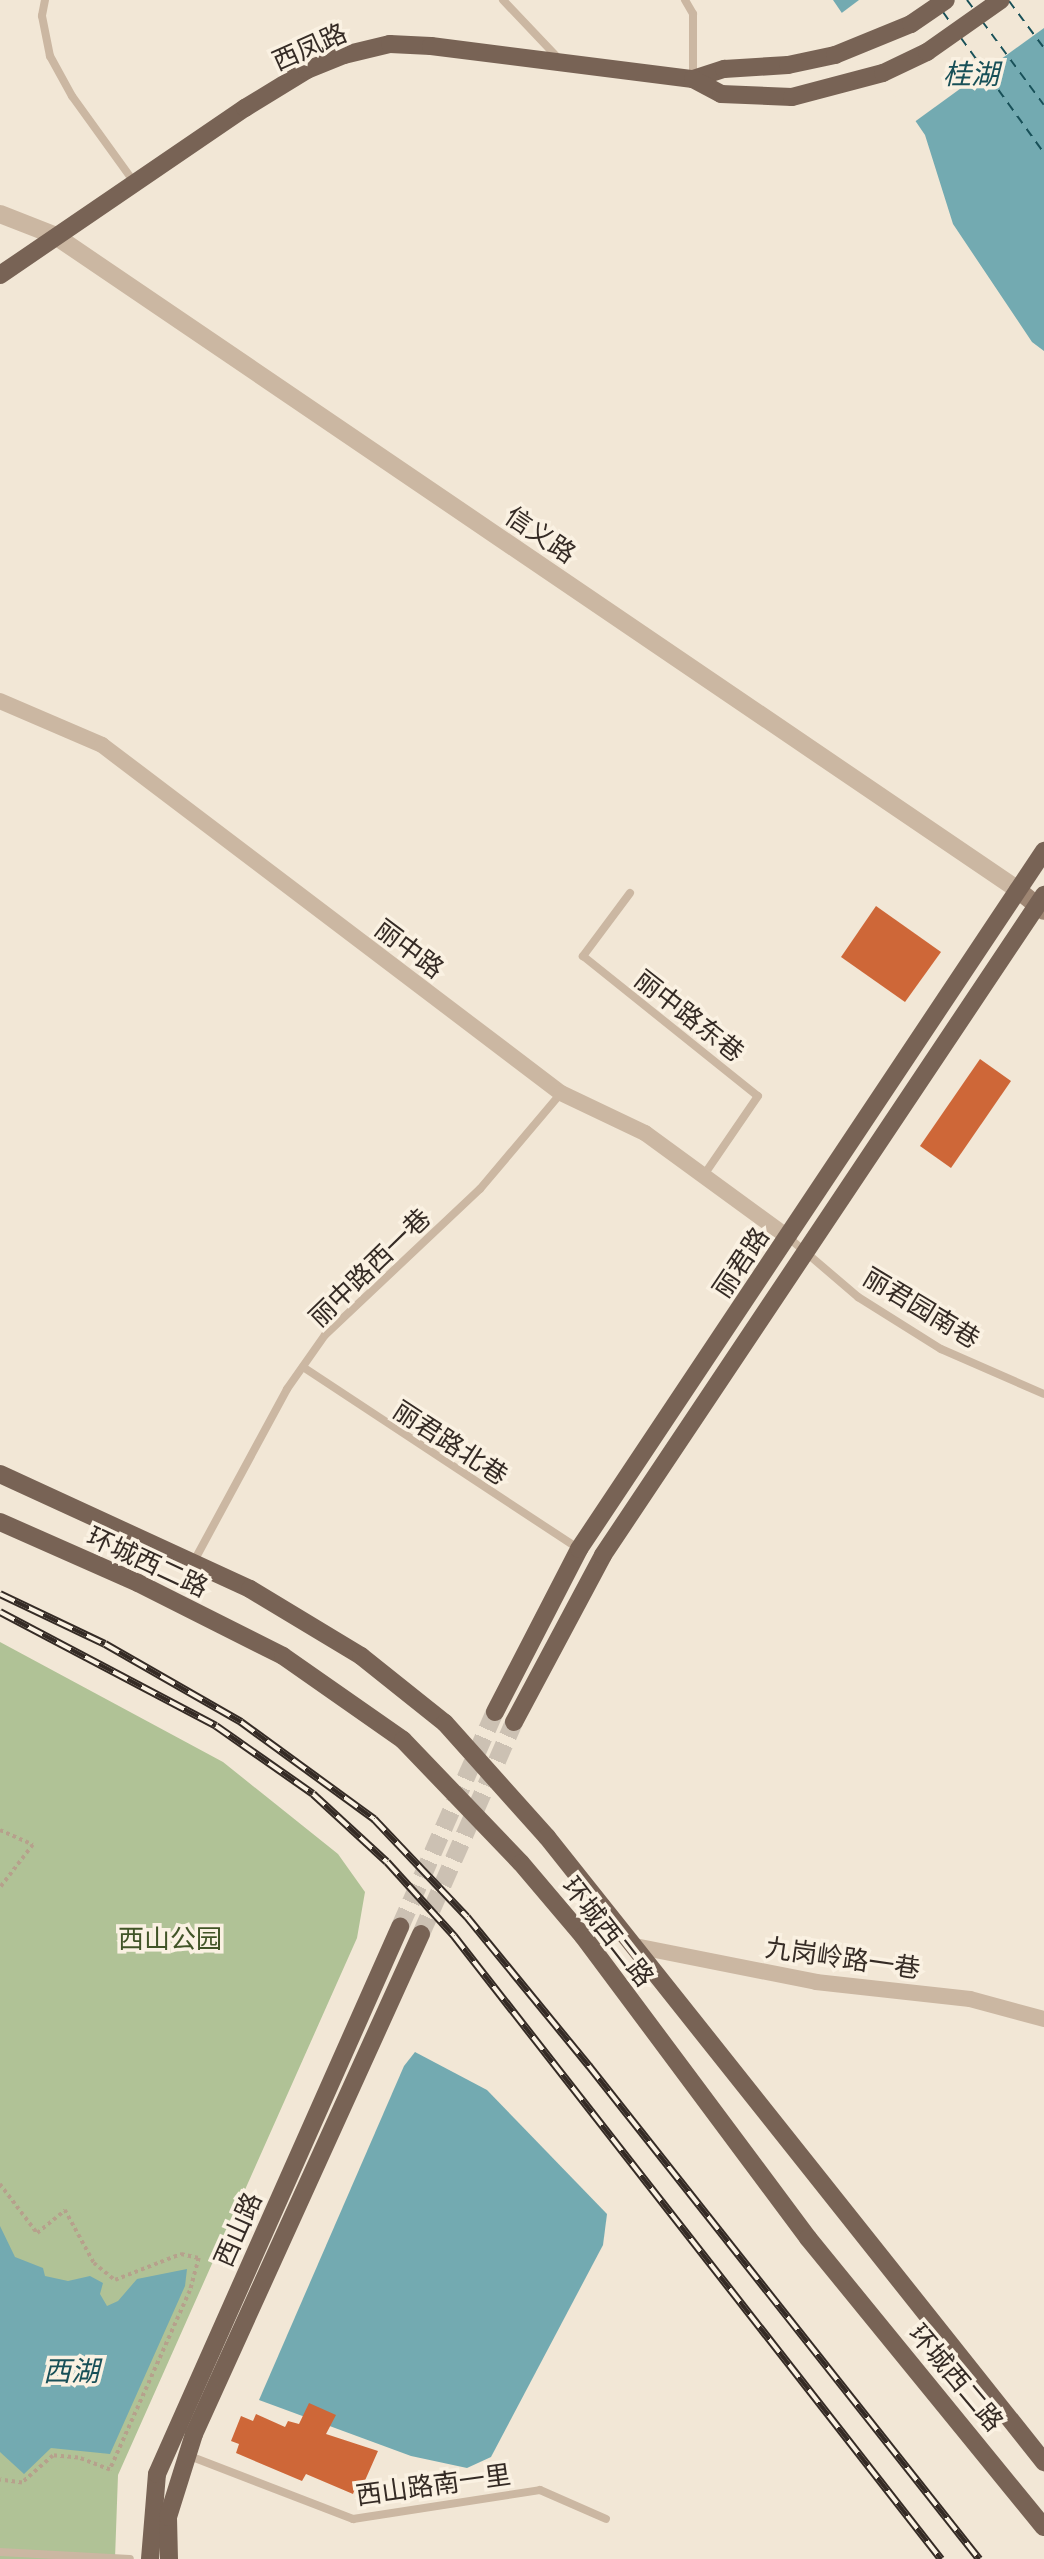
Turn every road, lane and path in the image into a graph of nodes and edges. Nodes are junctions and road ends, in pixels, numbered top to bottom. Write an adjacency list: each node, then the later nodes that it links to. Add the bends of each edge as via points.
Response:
1 (45, 0): 8 (lane, via 42,16 50,56 72,96)
2 (503, 0): 6 (lane)
3 (685, 0): 7 (lane, via 693,14)
4 (946, 0): 7 (main road, 西凤路, via 911,24 835,55 788,65 724,69)
5 (1001, 0): 7 (main road, 西凤路, via 927,52 844,86 792,97 756,98 721,94)
6 (563, 62): 7 (main road, 西凤路); 8 (main road, 西凤路, via 390,44 344,55 307,70)
7 (693, 79)
8 (134, 182): 10 (main road, 西凤路)
9 (0, 215): 10 (street, 信义路)
10 (54, 235): 11 (main road, 西凤路); 14 (street, 信义路)
11 (0, 275)
12 (1, 704): 17 (street, 丽中路, via 102,745)
13 (1044, 852): 14 (main road, 丽君路)
14 (1018, 890): 16 (main road, 信义路); 19 (main road, 丽君路)
15 (630, 893): 18 (lane, 丽中路东巷, via 583,956 758,1096)
16 (1042, 904): 20 (main road, 丽君路, via 834,1208)
17 (561, 1093): 18 (street, 丽中路, via 645,1133); 21 (lane, 丽中路西一巷, via 480,1189 325,1335)
18 (704, 1175): 19 (street, 丽中路)
19 (789, 1238): 20 (lane, 丽君园南巷); 25 (main road, 丽君路)
20 (808, 1254): 22 (lane, 丽君园南巷, via 858,1297 941,1349); 28 (main road, 丽君路, via 603,1555)
21 (303, 1367): 25 (lane, 丽君路北巷); 26 (lane, 丽中路西一巷)
22 (1044, 1395)
23 (0, 1474): 26 (main road, 环城西二路)
24 (0, 1522): 40 (main road, 环城西二路, via 138,1583 283,1656 403,1740 521,1863 583,1936 808,2238)
25 (579, 1549): 27 (main road, 丽君路)
26 (192, 1564): 33 (main road, 环城西二路, via 250,1589 361,1656 445,1723 547,1837)
27 (495, 1712)
28 (514, 1722)
29 (0, 1830): 30 (path, via 33,1845)
30 (0, 1888)
31 (400, 1927): 43 (main road, 西山路, via 157,2474)
32 (421, 1934): 36 (main road, 西山路)
33 (635, 1946): 34 (street, 九岗岭路一巷, via 816,1982 970,1999); 37 (main road, 环城西二路)
34 (1044, 2019)
35 (0, 2184): 38 (path, via 37,2234 65,2210 94,2263 115,2280 180,2254 199,2258 190,2291 110,2470 78,2458 52,2456 22,2483)
36 (187, 2455): 39 (lane, 西山路南一里, via 353,2519 540,2490); 44 (main road, 西山路, via 168,2517)
37 (1044, 2462)
38 (0, 2480)
39 (606, 2519)
40 (1044, 2527)
41 (0, 2552): 42 (lane)
42 (130, 2559)
43 (150, 2559)
44 (169, 2559)

